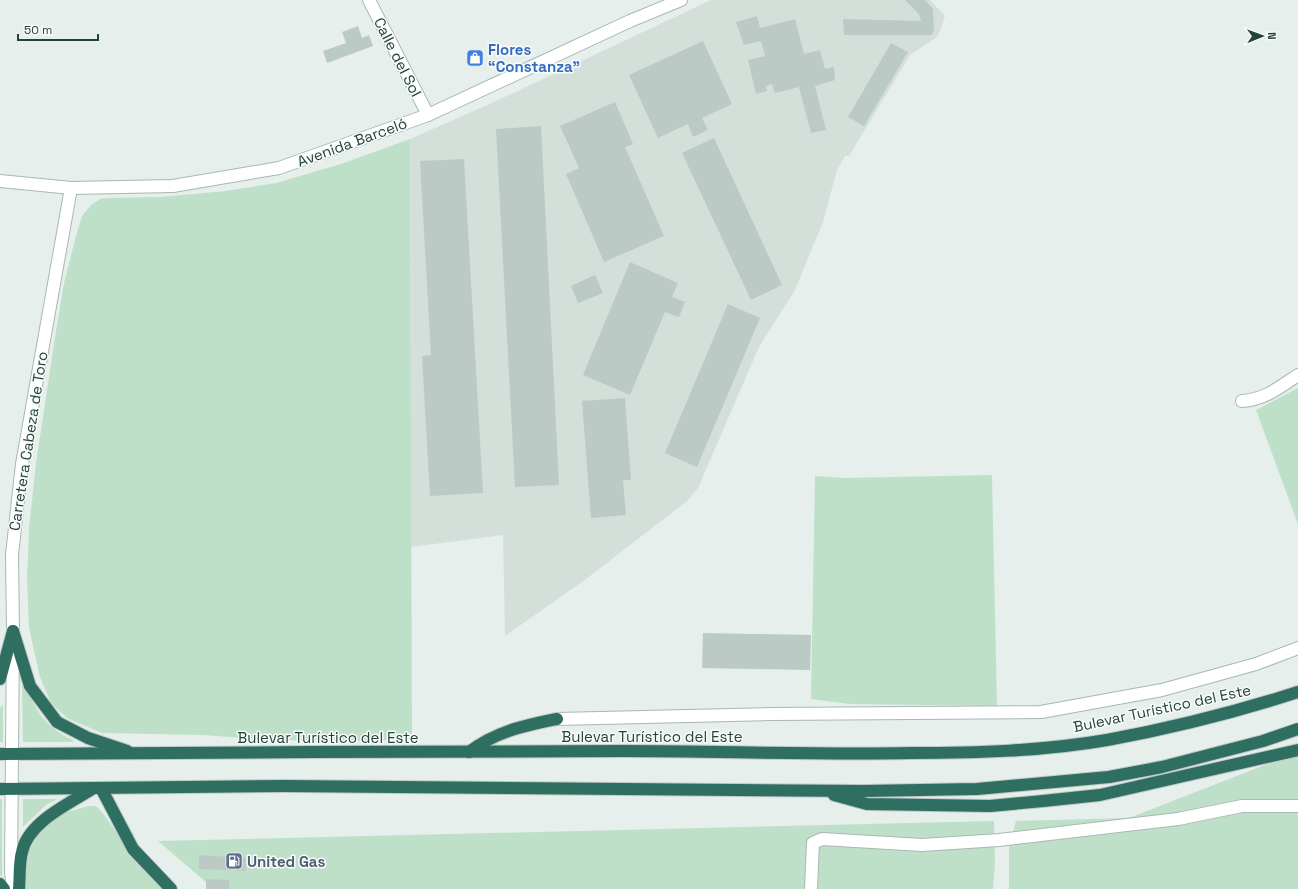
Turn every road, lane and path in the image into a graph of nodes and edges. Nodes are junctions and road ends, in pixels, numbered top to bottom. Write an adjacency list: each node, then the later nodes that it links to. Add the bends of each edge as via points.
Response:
1 (369, 0): 3 (street, Calle del Sol)
2 (681, 0): 3 (street, Avenida Barceló)
3 (428, 115): 5 (street, Avenida Barceló, via 279,168 172,186)
4 (0, 181): 5 (street, Avenida Barceló)
5 (71, 188): 8 (street, Carretera Cabeza de Toro, via 22,464 12,555)
6 (1298, 375): 7 (street, via 1256,400)
7 (1242, 401)
8 (13, 631): 10 (highway); 16 (street, Carretera Cabeza de Toro); 17 (highway, via 30,686 57,722 88,738)
9 (1298, 648): 12 (street, via 1256,664 1162,690 1041,712)
10 (0, 679)
11 (1298, 692): 15 (highway, Bulevar Turístico del Este, via 1210,717 1106,740 975,753)
12 (557, 719): 15 (highway, via 522,726 486,739)
13 (1298, 729): 20 (highway, via 1263,741 1169,765 1109,777 978,789)
14 (1298, 750): 20 (highway, via 1100,795 990,806 867,804)
15 (469, 752): 17 (highway, Bulevar Turístico del Este)
16 (6, 754): 17 (highway, Bulevar Turístico del Este); 18 (street, Carretera Cabeza de Toro)
17 (138, 754)
18 (6, 789): 19 (highway); 24 (street, Carretera Cabeza de Toro)
19 (96, 789): 20 (highway, via 284,786); 25 (highway, via 61,807 33,830 22,851); 26 (highway, via 133,849)
20 (817, 790)
21 (1298, 806): 27 (street, via 1242,806 1178,818 999,840 922,845 822,839 813,843)
22 (0, 884): 23 (highway)
23 (4, 889)
24 (13, 889)
25 (19, 889)
26 (170, 889)
27 (812, 889)

